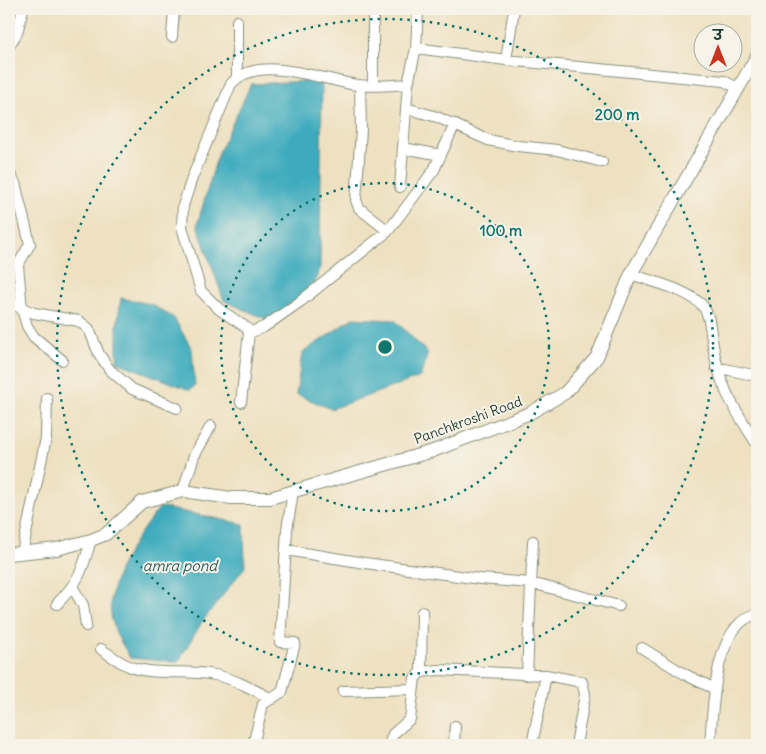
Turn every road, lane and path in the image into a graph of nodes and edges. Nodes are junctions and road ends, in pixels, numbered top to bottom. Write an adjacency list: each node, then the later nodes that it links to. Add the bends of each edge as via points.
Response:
1 (174, 9): 7 (street)
2 (373, 9): 15 (street)
3 (418, 9): 9 (street)
4 (514, 9): 11 (street)
5 (21, 10): 8 (street, via 17,33)
6 (237, 21): 12 (street)
7 (172, 37)
8 (9, 46)
9 (416, 48): 11 (street); 13 (street)
10 (757, 56): 16 (street, Panchkroshi Road)
11 (506, 60): 16 (street, via 724,81)
12 (237, 77): 14 (street, via 265,69 290,69); 28 (street, via 231,84 192,178 183,206 182,227 201,291)
13 (408, 84): 15 (street); 17 (street)
14 (360, 85): 15 (street); 24 (street, via 361,130 356,200 359,208)
15 (373, 85)
16 (739, 89): 25 (street, Panchkroshi Road)
17 (406, 108): 18 (street); 19 (street)
18 (455, 124): 20 (street); 21 (street, via 488,140 557,150)
19 (403, 148): 20 (street); 23 (street)
20 (441, 155): 24 (street, via 434,170)
21 (602, 162)
22 (9, 172): 27 (street, via 15,183 30,244 18,265)
23 (400, 187)
24 (388, 231): 28 (street, via 301,302 264,327)
25 (631, 274): 30 (street, via 689,295 702,306 708,317); 38 (street, Panchkroshi Road, via 597,356 565,394 530,414 433,451)
26 (9, 303): 27 (street)
27 (22, 309): 29 (street, via 34,337); 34 (street, via 79,320 89,329 110,370 132,389)
28 (249, 333): 33 (street)
29 (62, 360)
30 (716, 366): 31 (street); 36 (street, via 728,400)
31 (757, 376)
32 (47, 398): 42 (street, via 46,438)
33 (242, 402)
34 (177, 408)
35 (211, 426): 37 (street, via 194,456)
36 (757, 444)
37 (183, 491): 38 (street, Panchkroshi Road, via 231,498 270,498); 39 (street, Panchkroshi Road, via 142,502 106,534)
38 (293, 491): 41 (street)
39 (91, 540): 42 (street, Panchkroshi Road, via 56,549); 44 (street, via 81,575)
40 (533, 541): 43 (street)
41 (286, 550): 43 (street, via 480,579); 58 (street, via 280,642 295,643 282,692)
42 (15, 553)
43 (531, 583): 46 (street); 53 (street)
44 (73, 588): 45 (street); 49 (street, via 83,605)
45 (57, 604)
46 (619, 606)
47 (422, 612): 52 (street)
48 (757, 614): 56 (street, via 742,621 734,630 724,651)
49 (86, 626)
50 (642, 648): 56 (street)
51 (101, 649): 58 (street, via 130,666 215,675)
52 (421, 672): 53 (street); 55 (street)
53 (527, 675): 54 (street)
54 (546, 675): 63 (street); 64 (street, via 582,682 585,694)
55 (412, 689): 57 (street); 61 (street, via 410,719 393,734)
56 (715, 689): 65 (street)
57 (343, 691)
58 (272, 699): 60 (street, via 263,704)
59 (455, 726): 62 (street)
60 (253, 745)
61 (389, 745)
62 (454, 745)
63 (532, 745)
64 (576, 745)
65 (710, 745)

